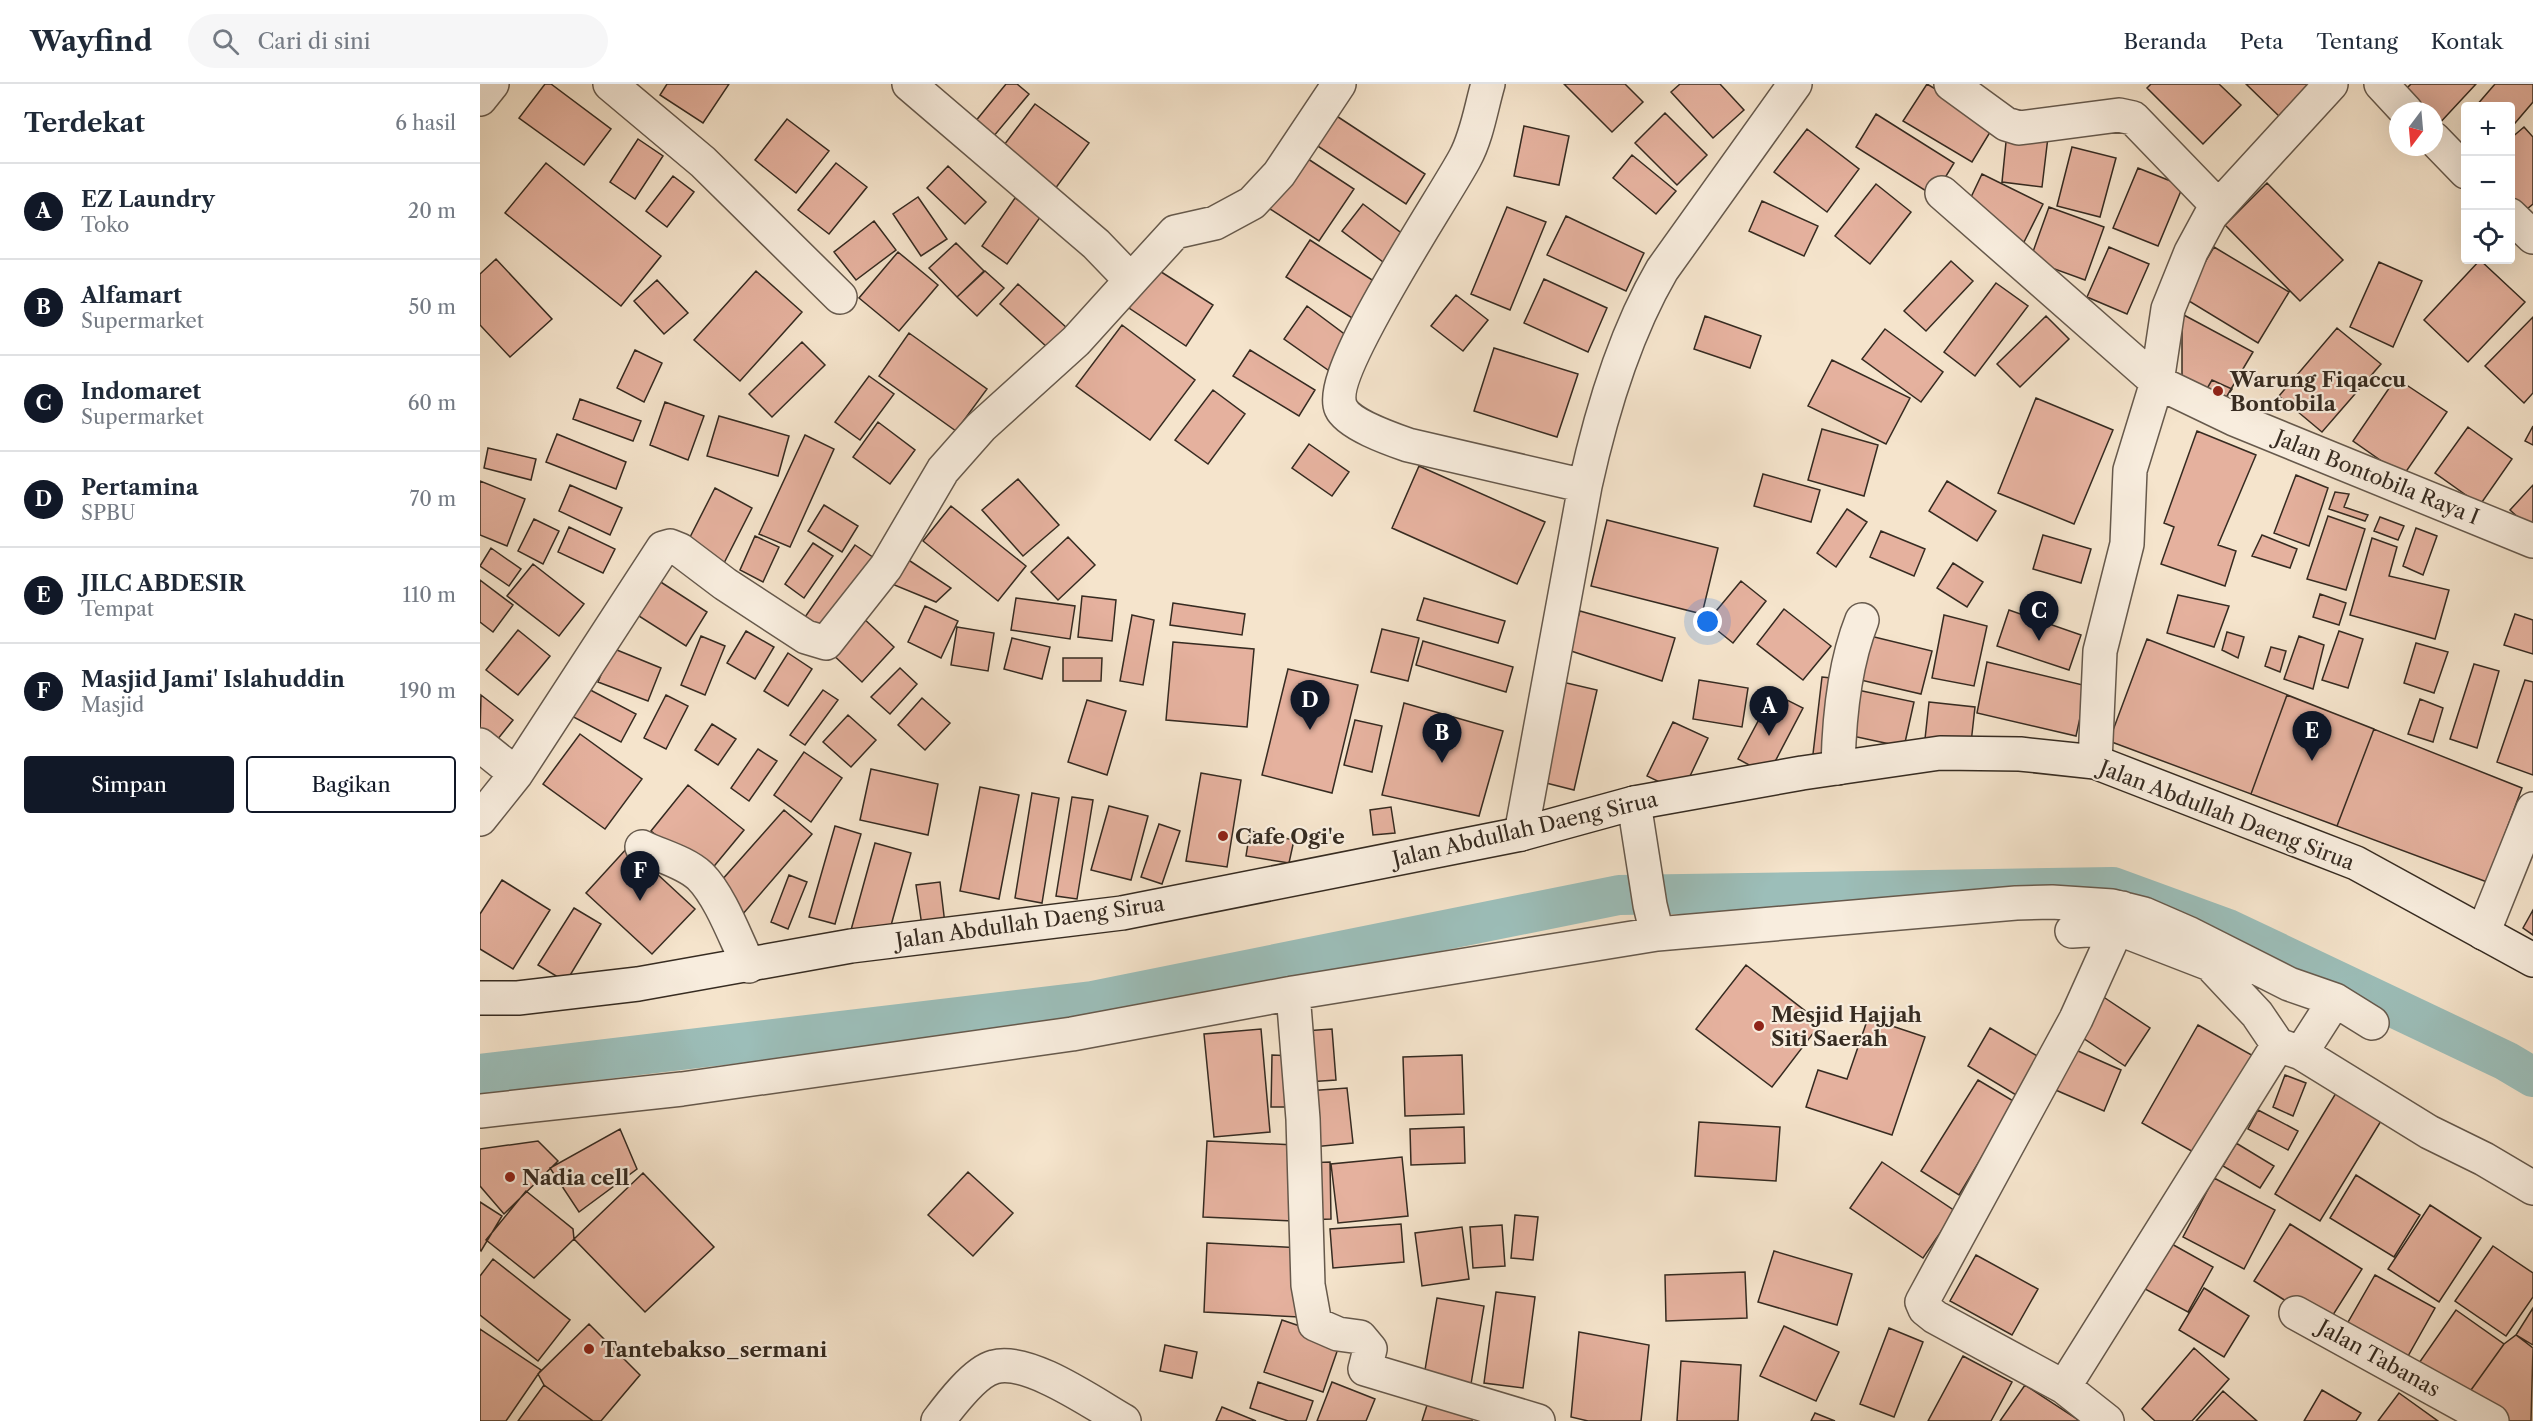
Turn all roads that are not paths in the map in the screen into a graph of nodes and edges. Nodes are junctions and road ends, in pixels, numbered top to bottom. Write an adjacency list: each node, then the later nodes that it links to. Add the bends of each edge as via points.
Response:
1 (492, 84): 9 (street)
2 (610, 84): 15 (street, via 703,162)
3 (909, 84): 14 (street, via 1087,236 1123,272)
4 (1339, 84): 14 (street, via 1279,174 1252,203 1215,224 1175,232)
5 (1488, 84): 17 (street, via 1467,155 1362,334 1347,367 1339,400 1341,410 1383,436 1408,445)
6 (1795, 84): 17 (street, via 1720,184 1645,299 1596,436)
7 (1951, 84): 13 (street, via 2006,124 2019,128 2119,115 2133,118)
8 (2331, 84): 13 (street)
9 (480, 99)
10 (2443, 148): 11 (street)
11 (2461, 167)
12 (1942, 193): 16 (street, Jalan Bontobila Raya I)
13 (2218, 206): 16 (street, via 2191,252 2168,309)
14 (1134, 277): 23 (street, via 1076,341 981,426 943,470 886,567 826,643 806,637 680,550 666,545 610,625)
15 (840, 297)
16 (2157, 382): 18 (street, Jalan Bontobila Raya I, via 2234,419); 21 (street, via 2130,470 2127,544 2100,651)
17 (1585, 486): 27 (street)
18 (2533, 541)
19 (1863, 620): 22 (street, via 1854,640 1844,689)
20 (480, 745): 23 (street)
21 (2095, 762): 22 (street, Jalan Abdullah Daeng Sirua, via 2020,754 1940,753); 32 (street, Jalan Abdullah Daeng Sirua, via 2356,863)
22 (1838, 768): 25 (street, Jalan Abdullah Daeng Sirua)
23 (516, 774): 26 (street)
24 (2533, 809): 32 (street)
25 (1636, 817): 27 (street, Jalan Abdullah Daeng Sirua); 30 (street)
26 (480, 819)
27 (1521, 834): 34 (street, Jalan Abdullah Daeng Sirua, via 1122,913 900,939)
28 (642, 847): 34 (street, via 700,876)
29 (2120, 918): 30 (street, via 2052,902); 31 (street); 37 (street, via 2145,914 2289,984); 39 (street, via 2210,964); 43 (street, via 2076,1019 1922,1302 1935,1317)
30 (1653, 920): 35 (street)
31 (2072, 931)
32 (2483, 933): 33 (street, Jalan Abdullah Daeng Sirua)
33 (2533, 960)
34 (749, 966): 36 (street, Jalan Abdullah Daeng Sirua, via 638,984 518,998)
35 (1293, 993): 40 (street, via 1072,1034 682,1089); 46 (street, via 1303,1119 1308,1285 1315,1324 1338,1334 1360,1337 1370,1349 1365,1369)
36 (480, 998)
37 (2335, 1000): 38 (street); 39 (street)
38 (2372, 1023)
39 (2290, 1049): 41 (street, via 2429,1132); 43 (street)
40 (480, 1111)
41 (2533, 1188)
42 (2296, 1313): 48 (street, Jalan Tabanas)
43 (2064, 1387): 47 (street)
44 (938, 1421): 45 (street, via 982,1372 1004,1365 1036,1374)
45 (1124, 1421)
46 (1538, 1421)
47 (2107, 1421)
48 (2492, 1421)

